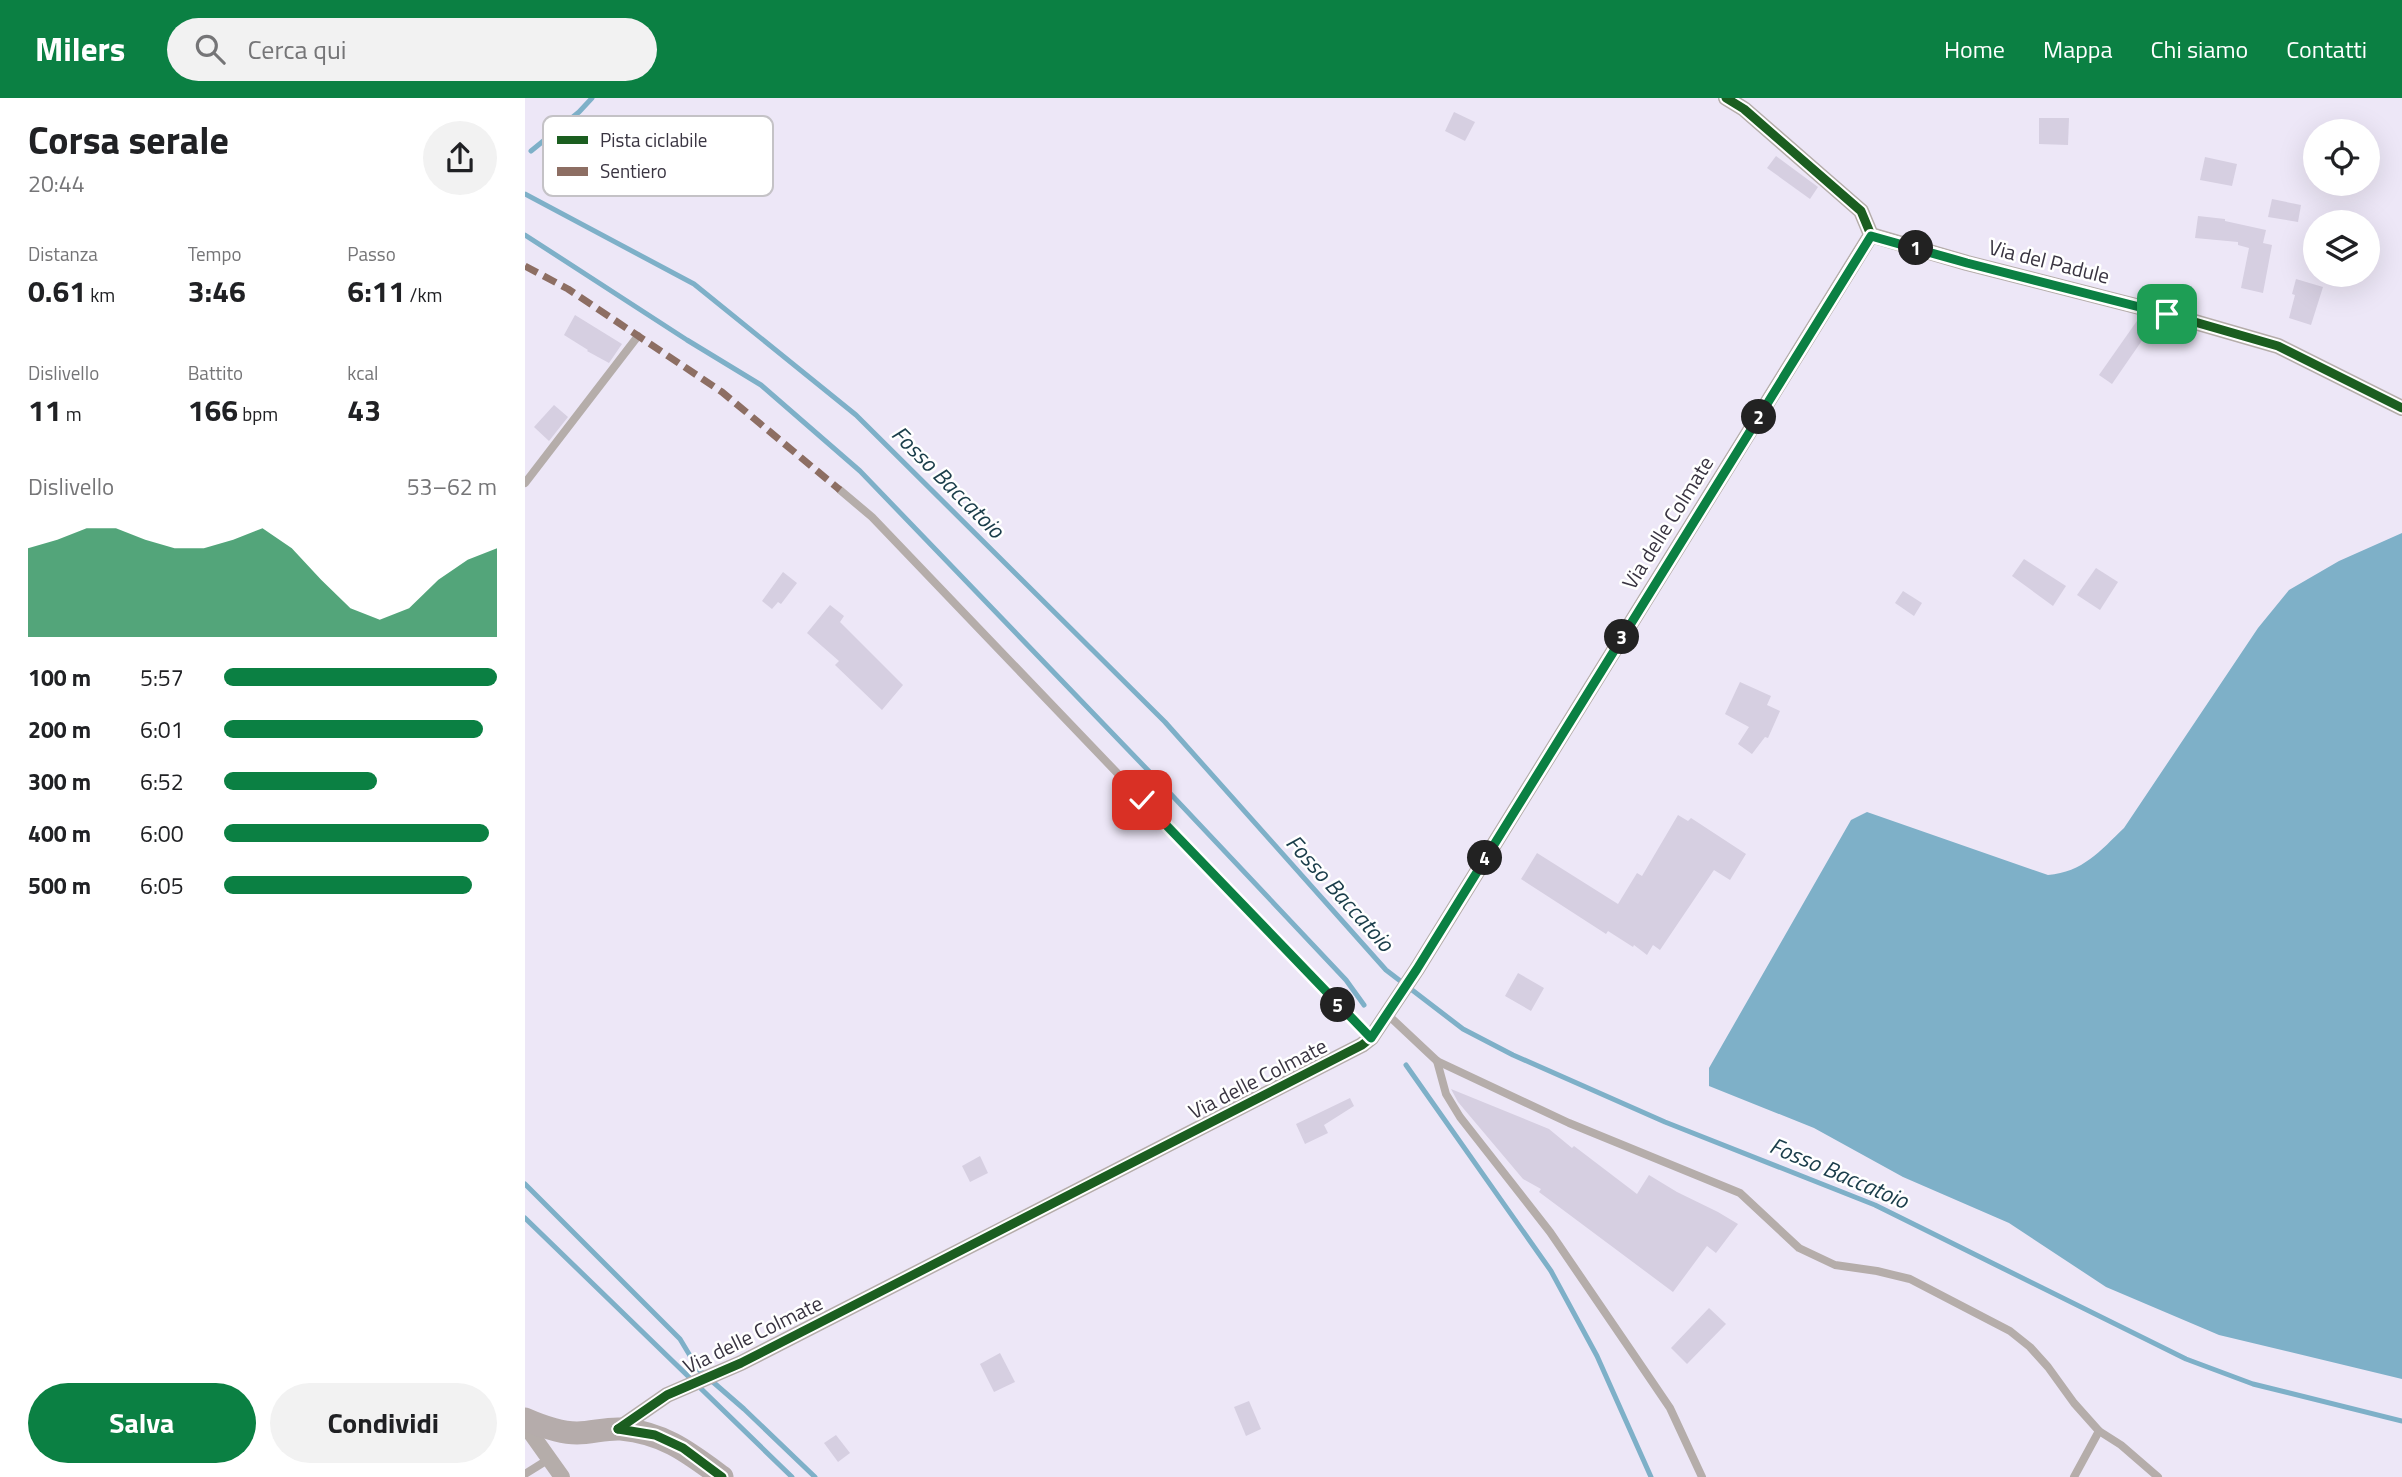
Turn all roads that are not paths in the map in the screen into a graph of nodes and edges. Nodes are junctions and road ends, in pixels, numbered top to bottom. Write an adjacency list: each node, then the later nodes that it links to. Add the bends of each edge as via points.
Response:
1 (1726, 98): 2 (street, via 1861,211)
2 (1871, 236): 4 (street, Via del Padule, via 2278,346); 7 (street, Via delle Colmate)
3 (638, 336): 5 (lane)
4 (2402, 408)
5 (525, 483)
6 (840, 490): 8 (lane, via 872,517)
7 (1387, 1014): 8 (street, Via delle Colmate); 9 (lane)
8 (1371, 1038): 12 (street, Via delle Colmate, via 741,1363 667,1395)
9 (1437, 1061): 13 (lane, via 1569,1123 1740,1193 1800,1248 1835,1265 1910,1279 2010,1331 2030,1346); 18 (lane, via 1446,1094 1460,1117 1550,1232 1670,1408)
10 (525, 1419): 12 (main road, via 544,1428 576,1433)
11 (525, 1426): 14 (street)
12 (618, 1429): 17 (main road, via 655,1435 683,1448)
13 (2099, 1431): 19 (lane); 20 (lane)
14 (549, 1459): 15 (lane); 16 (street)
15 (525, 1474)
16 (562, 1477)
17 (722, 1477)
18 (1702, 1477)
19 (2074, 1477)
20 (2158, 1477)

